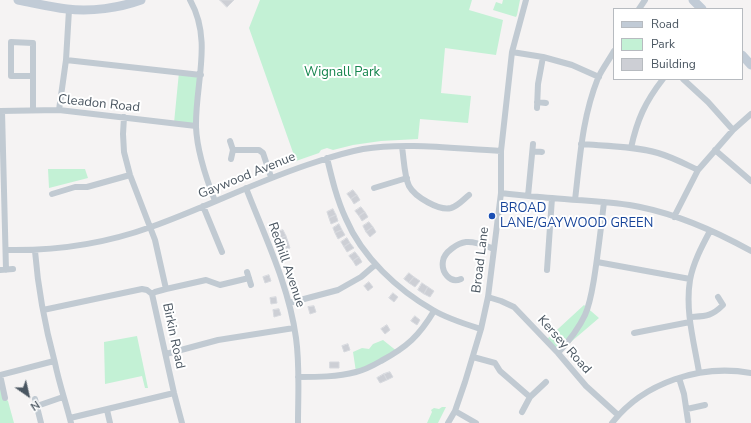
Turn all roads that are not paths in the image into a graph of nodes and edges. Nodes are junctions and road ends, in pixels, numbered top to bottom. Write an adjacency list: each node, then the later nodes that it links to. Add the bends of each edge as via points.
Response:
1 (18, 0): 6 (street)
2 (141, 0): 8 (street, via 108,8)
3 (190, 0): 15 (street, via 200,31 203,52)
4 (526, 0): 9 (street, Broad Lane)
5 (693, 0): 7 (street)
6 (43, 2): 8 (street)
7 (701, 8)
8 (69, 10): 13 (street)
9 (512, 52): 12 (street); 35 (street, Broad Lane)
10 (613, 53): 17 (street)
11 (743, 56): 14 (street)
12 (543, 57): 17 (street, via 572,65); 20 (street, via 537,105)
13 (66, 60): 15 (street); 22 (street)
14 (751, 65)
15 (201, 75): 26 (street)
16 (33, 76): 16 (street, via 33,43 11,42 11,76); 21 (street)
17 (599, 77): 30 (street, via 587,112)
18 (662, 80): 32 (street, via 643,109 635,128)
19 (684, 80): 27 (street)
20 (546, 103)
21 (34, 110): 22 (street, Cleadon Road); 23 (street, Cleadon Road)
22 (59, 110): 25 (street, Cleadon Road)
23 (1, 111): 60 (street)
24 (751, 114): 27 (street)
25 (124, 117): 26 (street, Cleadon Road); 41 (street, via 124,152)
26 (196, 126): 53 (street, via 200,155)
27 (733, 130): 34 (street)
28 (230, 141): 33 (street)
29 (533, 144): 36 (street)
30 (581, 144): 32 (street); 52 (street)
31 (402, 147): 35 (street, Gaywood Avenue); 38 (street, Gaywood Avenue, via 363,149); 43 (street)
32 (631, 148): 40 (street, via 658,153)
33 (233, 150): 39 (street); 42 (street, via 259,150 263,153)
34 (715, 150): 40 (street); 44 (street)
35 (501, 151): 47 (street, Broad Lane)
36 (533, 151): 37 (street); 50 (street)
37 (542, 152)
38 (327, 158): 42 (street, Gaywood Avenue); 65 (street, via 346,220)
39 (231, 159)
40 (698, 170): 56 (street)
41 (130, 175): 48 (street); 57 (street)
42 (271, 177): 45 (street, Gaywood Avenue)
43 (407, 178): 46 (street); 49 (street, via 410,188 431,205 453,208)
44 (751, 180)
45 (246, 188): 53 (street, Gaywood Avenue); 76 (street, Redhill Avenue)
46 (374, 188)
47 (500, 193): 50 (street); 59 (street, Broad Lane)
48 (52, 194)
49 (468, 196)
50 (528, 196): 51 (street)
51 (552, 198): 52 (street); 68 (street)
52 (575, 200): 54 (street)
53 (215, 201): 55 (street, Gaywood Avenue)
54 (604, 202): 56 (street, via 640,207); 64 (street)
55 (203, 206): 57 (street, Gaywood Avenue); 63 (street)
56 (674, 217): 58 (street)
57 (151, 227): 61 (street, Gaywood Avenue, via 116,238); 72 (street)
58 (710, 231): 62 (street); 71 (street, via 696,259)
59 (494, 249): 70 (street, via 466,242 457,245 446,254 443,260 446,276 450,280); 74 (street, Broad Lane)
60 (6, 250): 61 (street, Gaywood Avenue); 67 (street)
61 (35, 251): 79 (street)
62 (751, 251)
63 (222, 252)
64 (597, 262): 71 (street); 85 (street, via 585,314 577,330)
65 (375, 264): 76 (street, via 361,277 338,290); 80 (street, via 398,286)
66 (13, 269): 67 (street)
67 (3, 270)
68 (547, 270)
69 (249, 278): 72 (street, via 220,285 206,280)
70 (461, 279)
71 (690, 279): 81 (street)
72 (166, 289): 73 (street)
73 (152, 294): 79 (street, Birkin Road, via 142,289); 86 (street, Birkin Road)
74 (488, 297): 83 (street, Broad Lane); 85 (street, Kersey Road, via 514,307)
75 (718, 297): 77 (street)
76 (289, 303): 82 (street, Redhill Avenue)
77 (723, 305): 78 (street); 81 (street, via 715,313)
78 (730, 307)
79 (43, 310): 88 (street)
80 (434, 311): 83 (street); 92 (street, via 409,343 376,364 356,372 327,377)
81 (690, 320): 84 (street); 89 (street)
82 (294, 328): 86 (street, via 218,340); 92 (street, Redhill Avenue)
83 (481, 329): 87 (street, Broad Lane)
84 (634, 333)
85 (558, 353): 106 (street, Kersey Road, via 586,386)
86 (166, 354): 95 (street, Birkin Road)
87 (473, 357): 97 (street, via 495,364); 104 (street, Broad Lane)
88 (54, 361): 91 (street); 96 (street)
89 (699, 372): 90 (street, via 718,370); 93 (street)
90 (751, 373)
91 (0, 375): 98 (street)
92 (298, 377): 112 (street, Redhill Avenue)
93 (679, 378): 102 (street); 106 (street, via 649,391)
94 (546, 382): 97 (street)
95 (174, 393): 103 (street); 111 (street, Birkin Road)
96 (63, 397): 101 (street); 107 (street)
97 (530, 397): 105 (street)
98 (5, 398)
99 (34, 399): 101 (street)
100 (705, 405): 102 (street)
101 (37, 406): 109 (street)
102 (687, 409): 108 (street)
103 (107, 410): 107 (street); 110 (street)
104 (455, 411): 113 (street, Broad Lane); 114 (street)
105 (522, 412)
106 (618, 415): 115 (street)
107 (70, 421)
108 (688, 422)
109 (41, 423)
110 (110, 423)
111 (182, 423)
112 (298, 423)
113 (448, 423)
114 (476, 423)
115 (612, 423)

